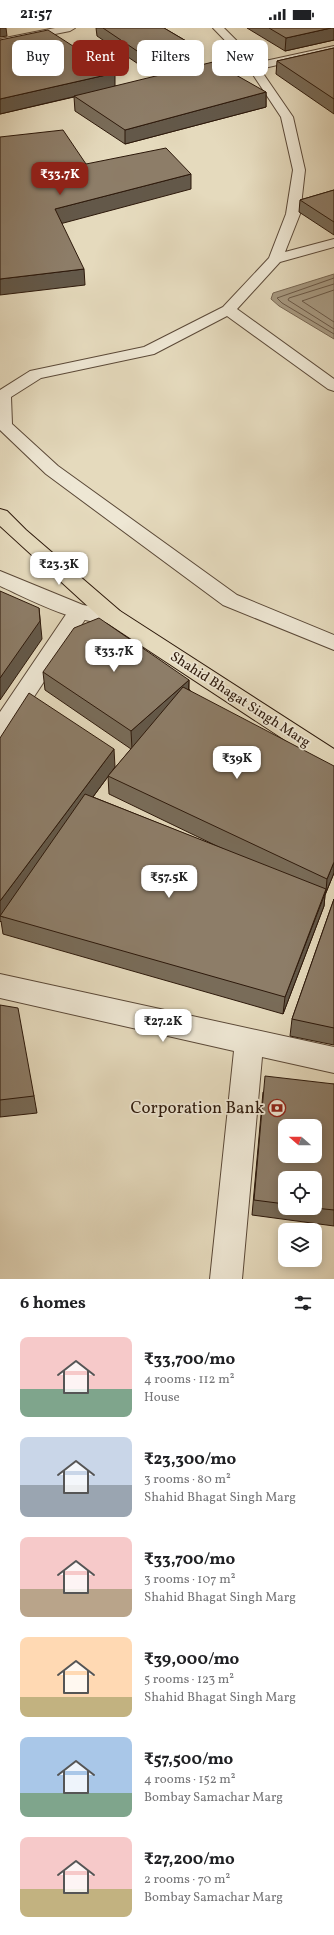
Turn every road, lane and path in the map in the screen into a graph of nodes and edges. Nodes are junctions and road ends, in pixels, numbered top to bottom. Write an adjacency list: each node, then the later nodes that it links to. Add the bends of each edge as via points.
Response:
1 (70, 28): 4 (lane)
2 (218, 28): 3 (lane)
3 (230, 40)
4 (0, 42)
5 (334, 49): 6 (lane)
6 (268, 64)
7 (260, 76): 9 (lane, via 287,117 299,170 294,214)
8 (334, 243): 9 (lane)
9 (275, 260): 10 (lane)
10 (228, 310): 11 (lane); 16 (lane, via 149,351 36,374 3,394 4,425 52,470 230,600)
11 (334, 386)
12 (0, 515): 15 (main road, Shahid Bhagat Singh Marg)
13 (0, 578): 14 (street)
14 (79, 612): 15 (street); 17 (street)
15 (112, 616): 18 (main road, Shahid Bhagat Singh Marg)
16 (334, 643)
17 (0, 730)
18 (334, 761)
19 (0, 986): 20 (street)
20 (249, 1041): 21 (street); 22 (street)
21 (334, 1060)
22 (226, 1279)

